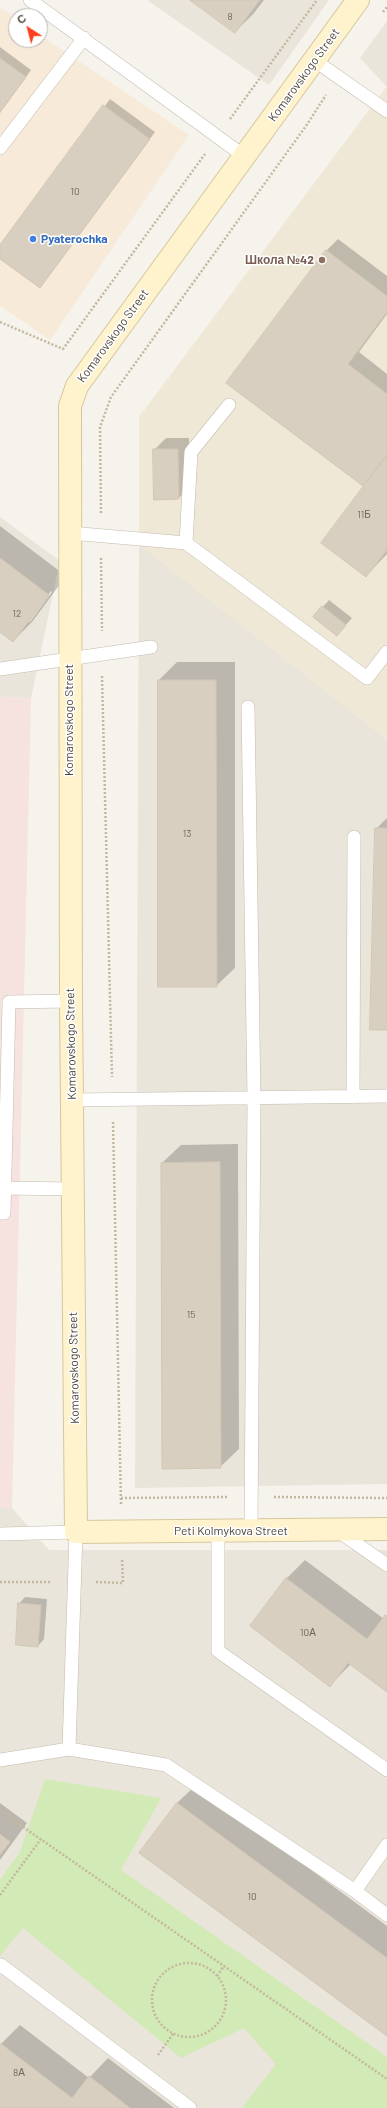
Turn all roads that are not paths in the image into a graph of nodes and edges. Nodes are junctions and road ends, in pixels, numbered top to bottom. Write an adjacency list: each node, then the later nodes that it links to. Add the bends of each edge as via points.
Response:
1 (30, 0): 3 (lane)
2 (358, 0): 4 (street, Komarovskogo Street)
3 (84, 38): 6 (lane); 7 (lane)
4 (314, 60): 5 (lane); 7 (street, Komarovskogo Street)
5 (387, 111)
6 (0, 148)
7 (244, 156): 9 (street, Komarovskogo Street, via 77,386 70,406)
8 (229, 405): 10 (lane, via 192,452)
9 (70, 534): 10 (lane); 13 (street, Komarovskogo Street)
10 (186, 543): 12 (lane, via 367,678)
11 (151, 648): 13 (lane)
12 (387, 652)
13 (69, 658): 14 (lane); 17 (street, Komarovskogo Street)
14 (0, 669)
15 (248, 707): 20 (lane)
16 (354, 837): 19 (lane)
17 (71, 1002): 21 (street, Komarovskogo Street); 22 (lane, via 8,1002)
18 (387, 1096): 19 (lane)
19 (353, 1097): 20 (lane)
20 (254, 1099): 21 (lane); 28 (lane)
21 (72, 1100): 23 (street, Komarovskogo Street)
22 (5, 1188): 23 (lane); 24 (lane, via 4,1213)
23 (72, 1189): 29 (street, Komarovskogo Street)
24 (0, 1213)
25 (387, 1529): 26 (street, Peti Kolmykova Street)
26 (337, 1530): 28 (street, Peti Kolmykova Street); 31 (lane)
27 (218, 1531): 28 (street, Peti Kolmykova Street); 29 (street, Peti Kolmykova Street); 34 (lane, via 218,1652)
28 (251, 1531)
29 (76, 1532): 30 (lane); 32 (lane)
30 (0, 1534)
31 (387, 1565)
32 (69, 1749): 33 (lane); 36 (lane, via 166,1765)
33 (0, 1760)
34 (387, 1770)
35 (387, 1845): 36 (lane)
36 (355, 1891): 37 (lane)
37 (387, 1915)
38 (0, 1967): 39 (lane, via 1,1965)
39 (190, 2108)

